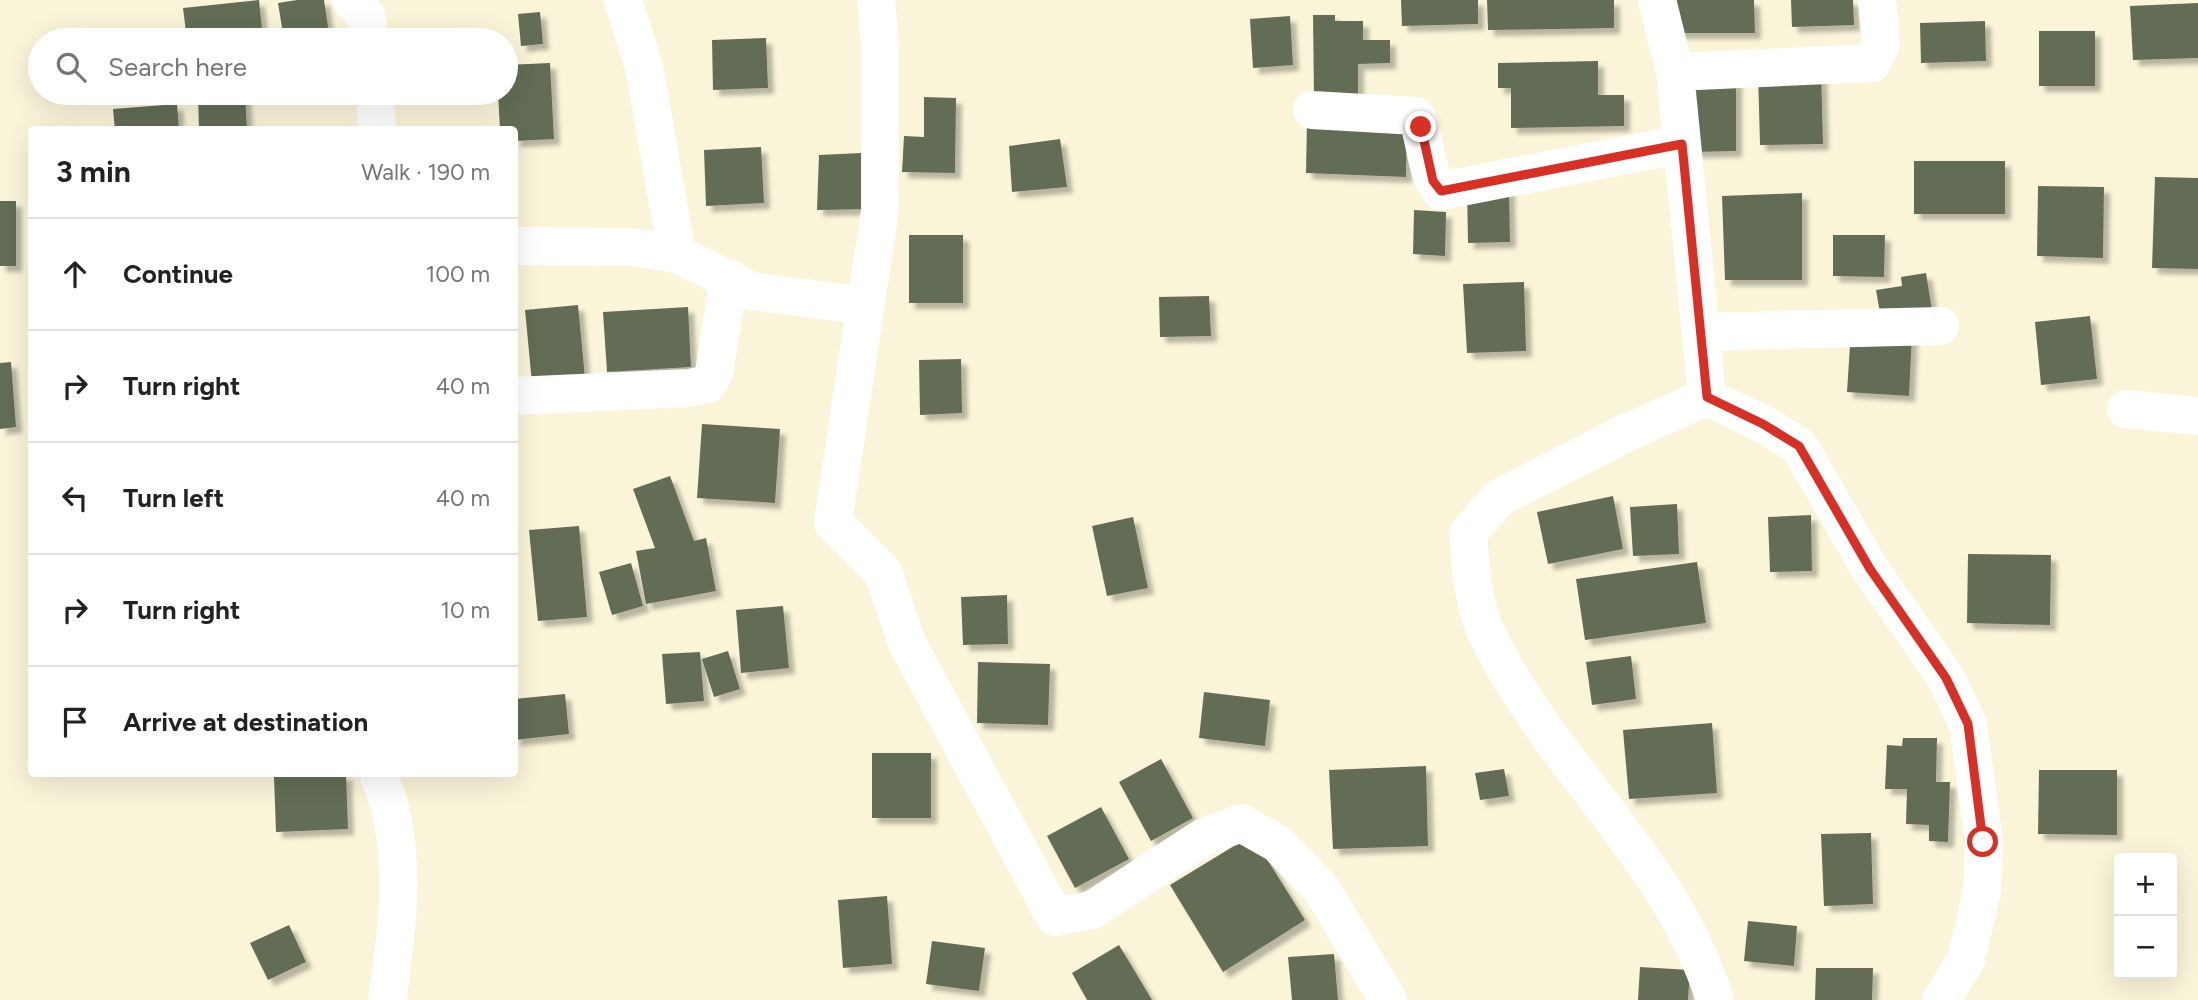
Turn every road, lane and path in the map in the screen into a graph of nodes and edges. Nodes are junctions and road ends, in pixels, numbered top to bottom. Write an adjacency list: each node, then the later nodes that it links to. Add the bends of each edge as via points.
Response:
1 (351, 0): 6 (street, via 366,15)
2 (623, 0): 13 (street, via 644,67)
3 (876, 0): 15 (street, via 880,210)
4 (1657, 0): 7 (street)
5 (1877, 0): 7 (street, via 1881,44 1872,63)
6 (368, 28)
7 (1675, 72): 11 (street)
8 (376, 105): 10 (street)
9 (1312, 110): 11 (street, via 1416,116 1433,181 1441,191)
10 (377, 126)
11 (1682, 144): 17 (street)
12 (518, 246): 13 (street, via 631,247)
13 (677, 254): 14 (street)
14 (729, 278): 15 (street, via 751,291); 18 (street, via 714,373 708,384)
15 (865, 306): 24 (street, via 832,522 883,572 907,643 1055,917 1092,910 1204,837 1241,823 1278,844 1322,890)
16 (1940, 326): 17 (street)
17 (1700, 332): 19 (street)
18 (518, 396)
19 (1707, 397): 25 (street, via 1499,498 1468,533 1485,630 1545,732 1660,883 1702,959); 26 (street, via 1799,446 1870,569 1946,678 1968,724 1983,842 1982,891 1966,960)
20 (2126, 410): 21 (street)
21 (2198, 416)
22 (379, 777): 23 (street, via 389,798 397,878)
23 (387, 1000)
24 (1388, 1000)
25 (1715, 1000)
26 (1941, 1000)

